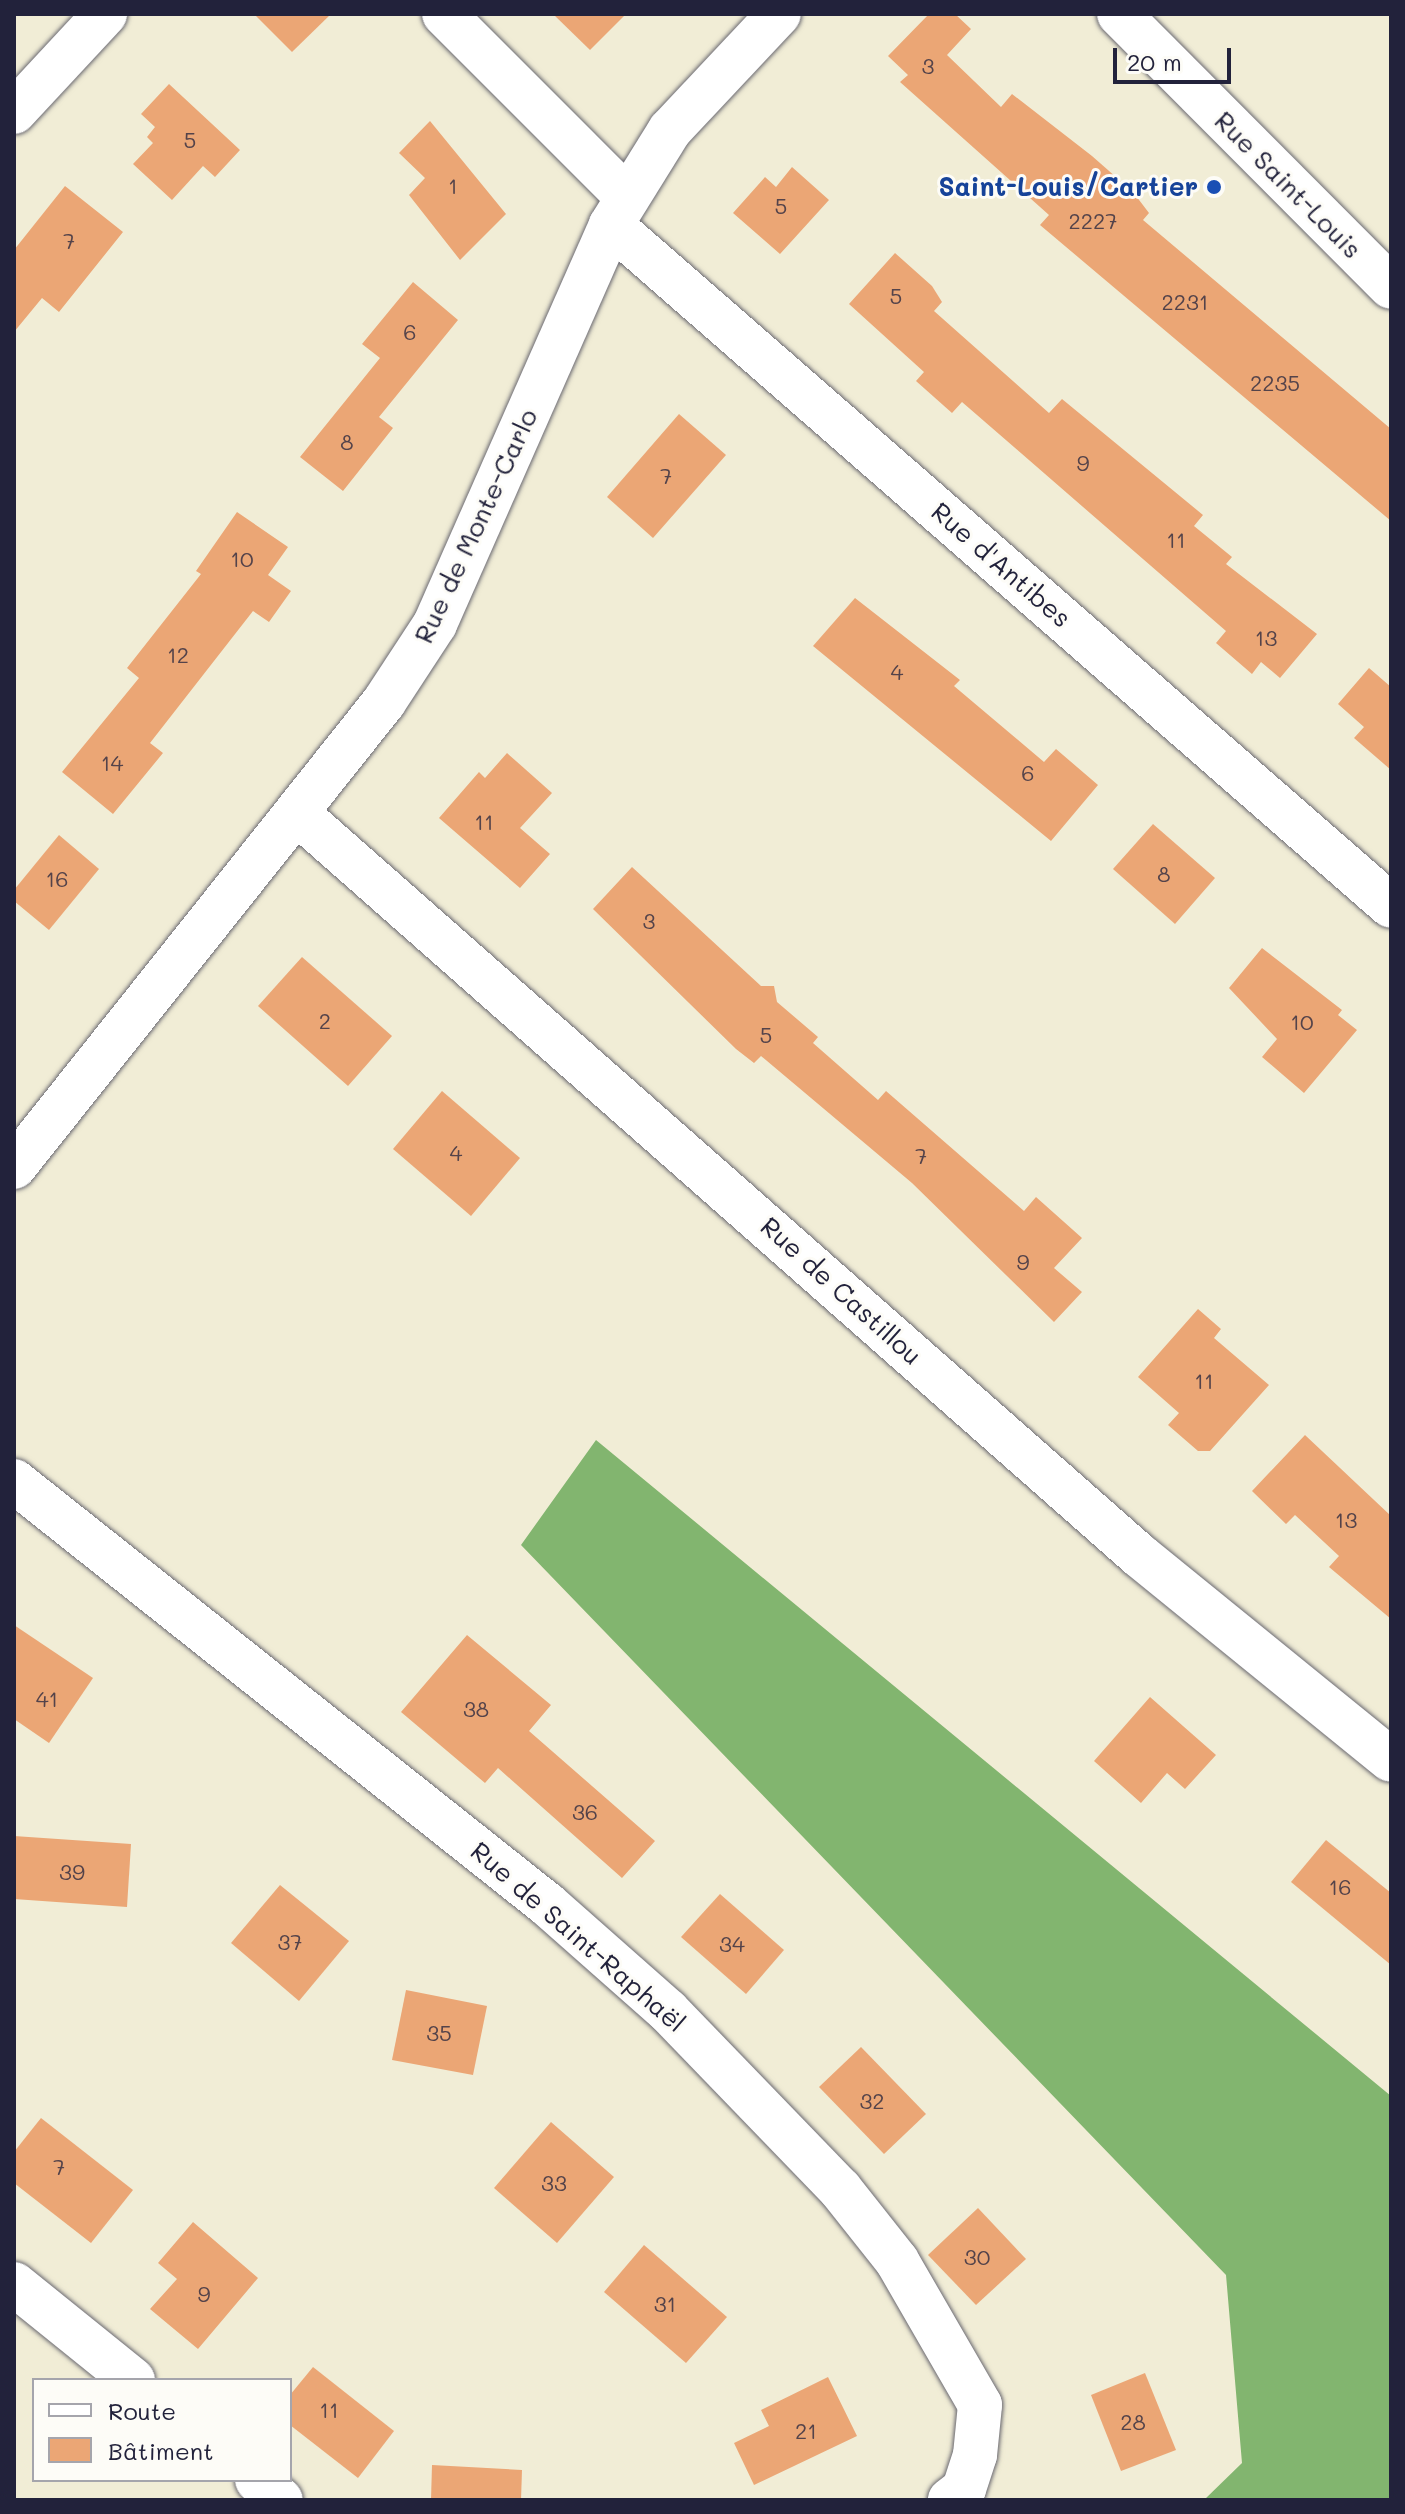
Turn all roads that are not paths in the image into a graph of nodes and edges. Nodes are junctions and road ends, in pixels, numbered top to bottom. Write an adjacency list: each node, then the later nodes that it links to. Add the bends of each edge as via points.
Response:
1 (105, 14): 5 (street)
2 (444, 14): 6 (street, Rue d'Antibes)
3 (779, 14): 6 (street, Rue de Monte-Carlo, via 695,99)
4 (1119, 14): 7 (street, Rue Saint-Louis)
5 (14, 112)
6 (619, 211): 8 (street, Rue de Monte-Carlo, via 435,624); 9 (street, Rue d'Antibes)
7 (1391, 287)
8 (298, 814): 10 (street, Rue de Monte-Carlo); 12 (street, Rue de Castillou, via 1140,1556)
9 (1391, 906)
10 (14, 1167)
11 (14, 1481): 17 (street, Rue de Saint-Raphaël, via 548,1905 668,2011 840,2189 897,2261 980,2405 975,2455 964,2489)
12 (1391, 1760)
13 (14, 2284): 14 (street)
14 (131, 2378)
15 (259, 2482): 16 (street)
16 (281, 2500)
17 (950, 2500)

